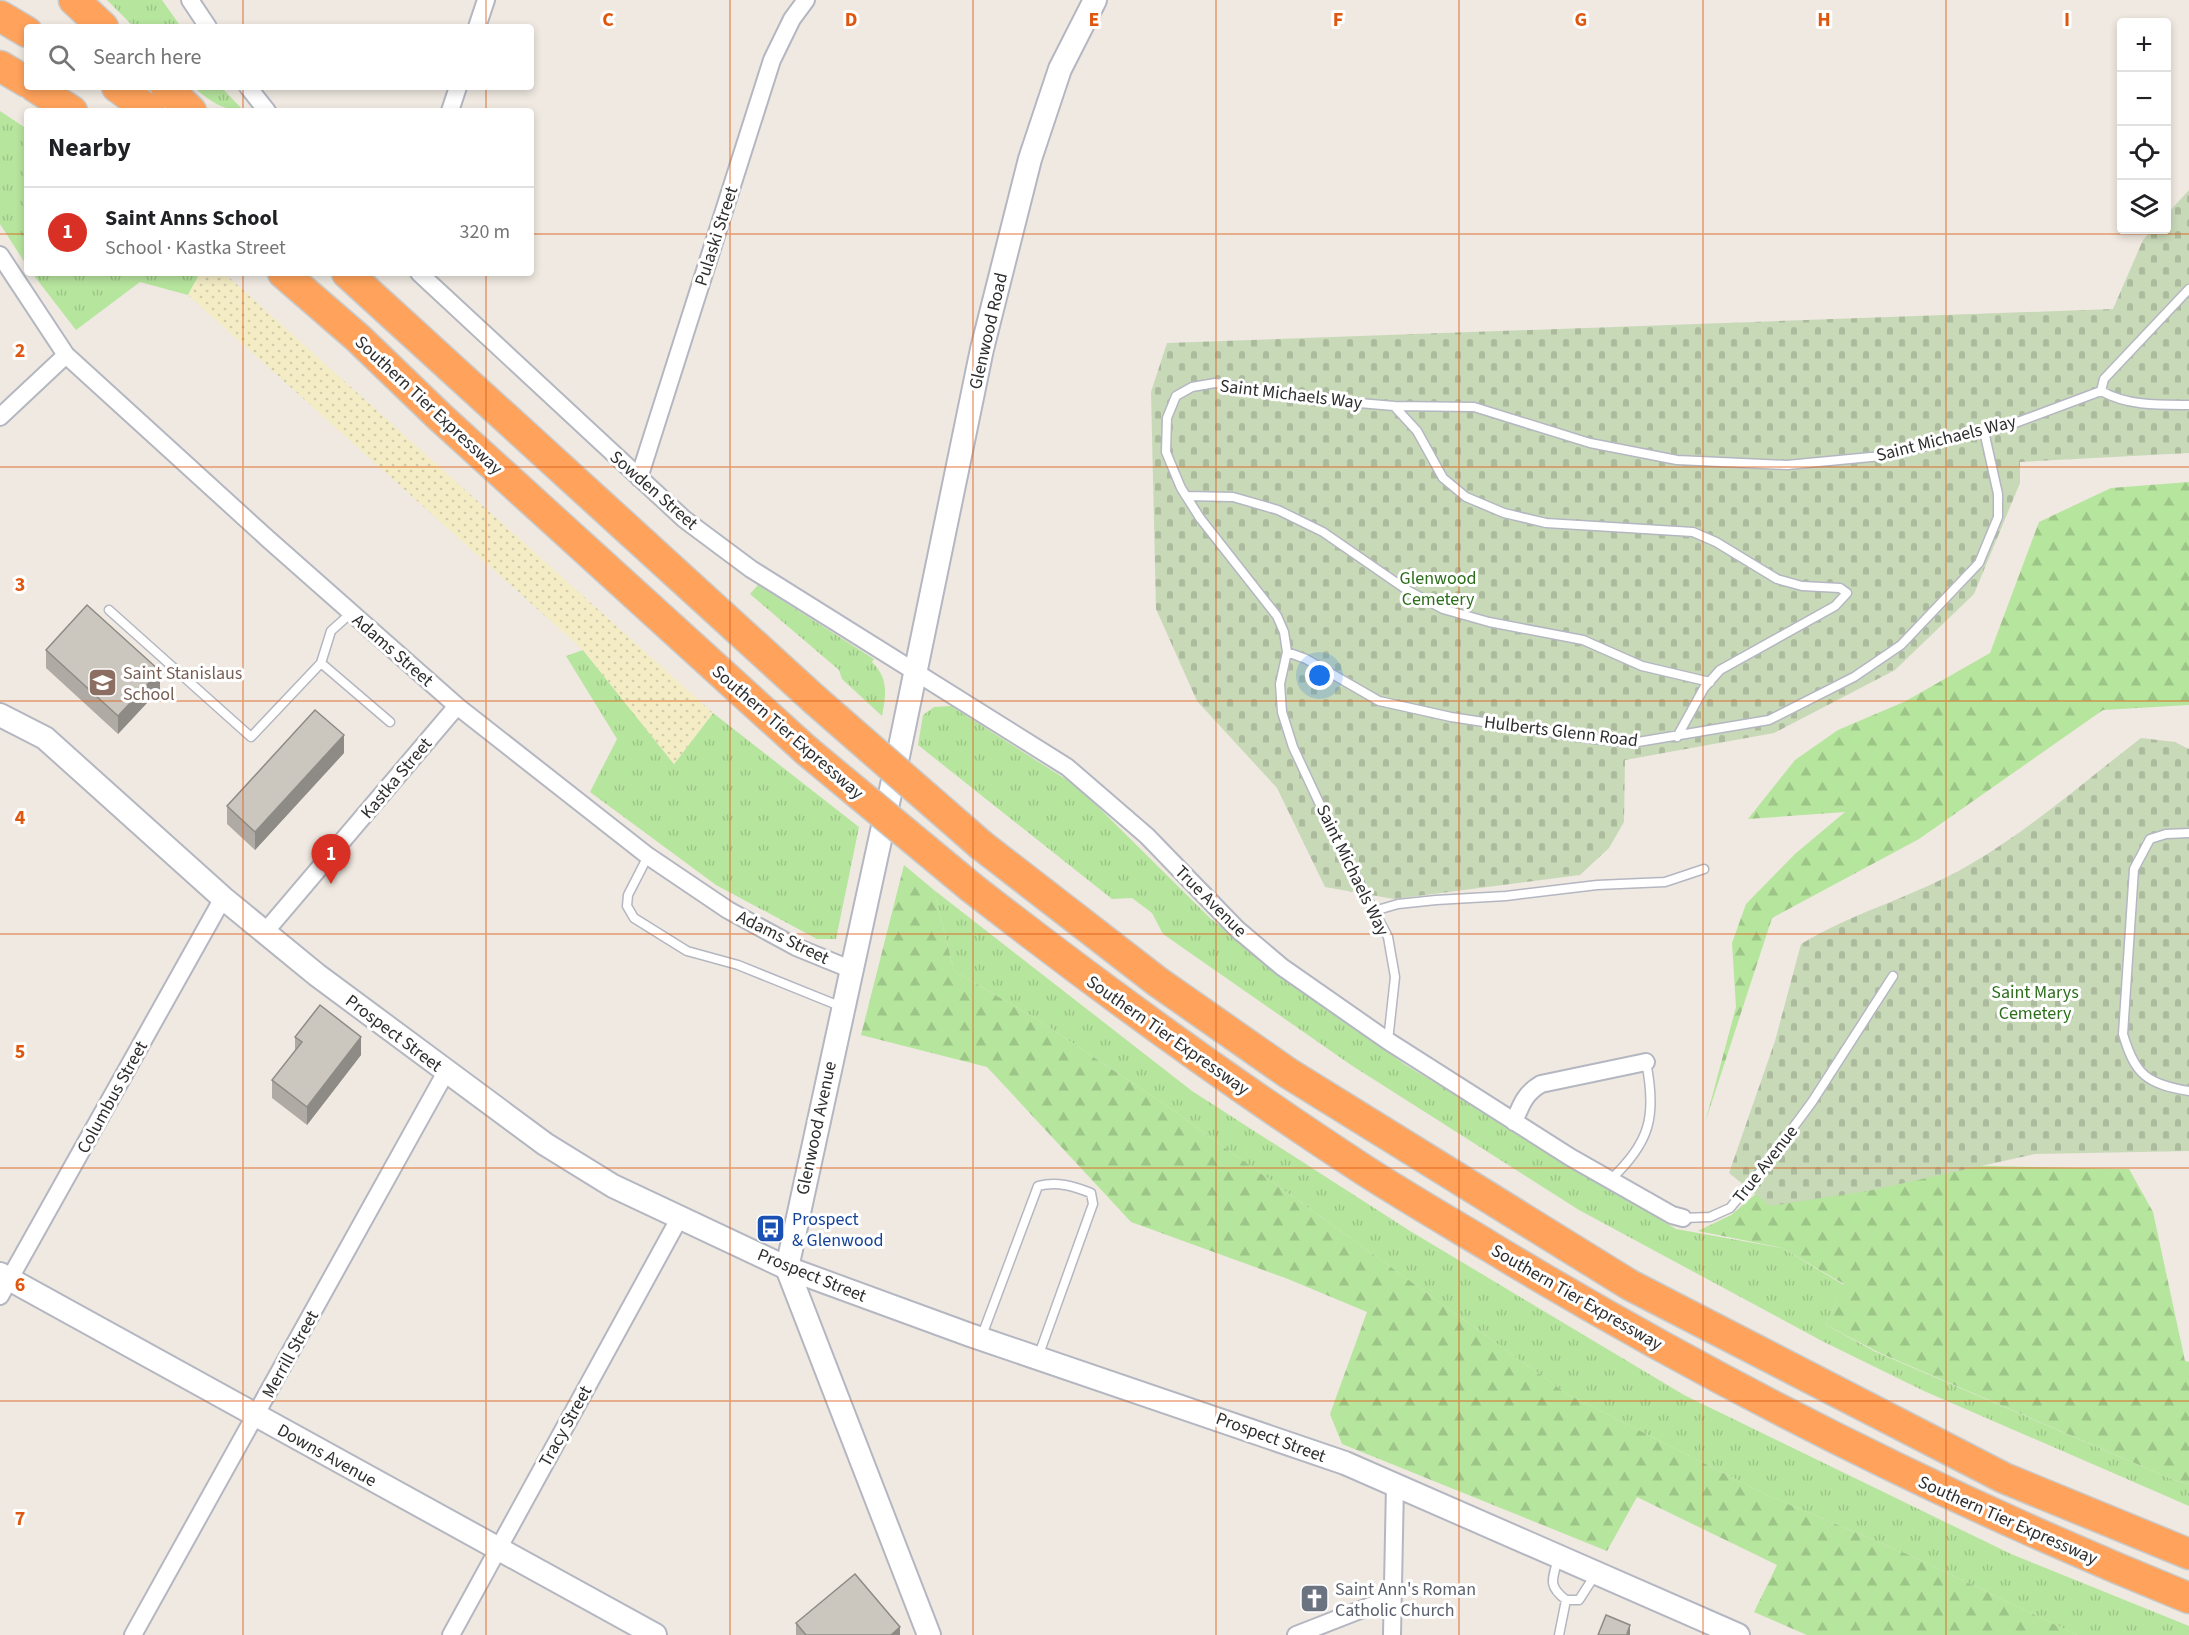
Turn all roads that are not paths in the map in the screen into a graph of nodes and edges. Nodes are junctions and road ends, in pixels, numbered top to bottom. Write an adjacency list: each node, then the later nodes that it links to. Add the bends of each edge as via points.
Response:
1 (74, 0): 7 (highway)
2 (190, 0): 8 (street)
3 (486, 0): 9 (street)
4 (806, 0): 34 (street, Pulaski Street, via 772,60)
5 (1095, 0): 40 (street, Glenwood Road, via 1060,69 1030,159 982,349)
6 (0, 16): 10 (highway)
7 (100, 24)
8 (206, 24)
9 (478, 24)
10 (24, 30)
11 (0, 66): 12 (highway)
12 (24, 80)
13 (40, 90): 18 (highway)
14 (121, 90): 19 (highway)
15 (169, 90): 20 (highway)
16 (250, 90): 21 (street)
17 (457, 90): 22 (street)
18 (67, 108)
19 (146, 108)
20 (188, 108)
21 (265, 108)
22 (451, 108)
23 (0, 255): 28 (street, Adams Street)
24 (286, 276): 74 (highway, Southern Tier Expressway, bridge, via 807,751 1084,975 1277,1112 1367,1172 1604,1316 1752,1397 2076,1552)
25 (350, 276): 70 (highway, Southern Tier Expressway, bridge, via 814,700 981,845 1158,982 1288,1073 1630,1285 2004,1478)
26 (423, 276): 34 (street, Sowden Street)
27 (2189, 289): 29 (lane, via 2104,379)
28 (66, 355): 32 (street); 37 (street, Adams Street)
29 (2102, 391): 30 (lane, via 2116,399 2150,405); 33 (lane, Saint Michaels Way)
30 (2189, 405)
31 (1394, 406): 33 (lane, Saint Michaels Way, via 1474,407 1590,443 1677,460 1787,465 1880,456); 35 (lane, Saint Michaels Way, via 1215,383 1192,387 1176,396 1167,418 1166,452); 41 (lane, via 1417,431 1443,478 1466,497 1504,513 1546,523 1693,532 1777,579 1802,586 1840,588 1847,593 1835,606 1720,670)
32 (0, 417)
33 (1984, 431): 45 (lane, Hulberts Glenn Road, via 1998,494 1998,517 1990,540 1978,563 1901,645 1854,677 1769,720)
34 (639, 478): 40 (street, Sowden Street, via 684,519 751,569)
35 (1186, 496): 38 (lane, Saint Michaels Way, via 1277,616); 41 (lane, via 1233,497 1278,510 1323,532 1407,590 1443,609 1583,640 1642,666)
36 (109, 610): 39 (lane, via 251,737)
37 (351, 613): 39 (lane, via 332,630); 42 (street, Adams Street)
38 (1287, 652): 45 (lane, Hulberts Glenn Road, via 1379,700 1451,717 1632,743); 50 (lane, Saint Michaels Way, via 1280,684 1282,712 1293,747)
39 (321, 663): 44 (lane)
40 (915, 674): 52 (street, Glenwood Avenue); 55 (street, True Avenue, via 1067,767 1147,836 1237,929 1282,967)
41 (1710, 682): 45 (lane)
42 (457, 706): 47 (street, Adams Street); 51 (street, Kastka Street)
43 (0, 715): 49 (street, Prospect Street, via 45,738)
44 (390, 722)
45 (1677, 737)
46 (2189, 833): 58 (lane, via 2151,839 2134,869 2123,1034 2131,1060 2146,1078)
47 (648, 856): 52 (street, Adams Street, via 728,910 796,947); 54 (lane, via 628,895 627,906 634,918 687,951 738,965)
48 (1704, 869): 50 (lane, via 1665,882 1436,900)
49 (224, 898): 51 (street, Prospect Street); 64 (street, Columbus Street)
50 (1374, 911): 55 (lane, Saint Michaels Way, via 1388,938 1395,977)
51 (265, 932): 57 (street, Prospect Street)
52 (850, 969): 54 (street, Glenwood Avenue)
53 (1893, 976): 62 (lane, True Avenue, via 1812,1102 1730,1208 1710,1217)
54 (842, 1007): 63 (street, Glenwood Avenue)
55 (1388, 1041): 59 (street, True Avenue)
56 (1646, 1062): 59 (street, via 1541,1084 1522,1100); 60 (lane, via 1650,1110 1644,1140)
57 (446, 1072): 61 (street, Prospect Street, via 544,1144 613,1186); 67 (street, Merrill Street)
58 (2189, 1091)
59 (1514, 1122): 60 (street, True Avenue)
60 (1610, 1180): 62 (street, True Avenue)
61 (680, 1217): 63 (street, Prospect Street); 69 (street, Tracy Street)
62 (1683, 1218)
63 (787, 1268): 65 (street, Prospect Street); 79 (street)
64 (3, 1283): 67 (street, Downs Avenue)
65 (981, 1339): 66 (street, Prospect Street); 66 (lane, via 1038,1186 1051,1183 1076,1187 1090,1193 1093,1204)
66 (1038, 1358): 68 (street, Prospect Street, via 1345,1463)
67 (255, 1416): 69 (street, Downs Avenue); 76 (street, Merrill Street)
68 (1395, 1485): 71 (street, Prospect Street); 73 (street)
69 (498, 1549): 77 (street, Tracy Street); 78 (street, Downs Avenue)
70 (2189, 1554)
71 (1559, 1556): 72 (street, Prospect Street); 75 (lane, via 1553,1586)
72 (1596, 1573): 75 (lane, via 1579,1600); 83 (street, Prospect Street)
73 (1391, 1598): 80 (street); 81 (street)
74 (2189, 1598)
75 (1566, 1600): 82 (lane)
76 (133, 1635)
77 (451, 1635)
78 (655, 1635)
79 (929, 1635)
80 (1296, 1635)
81 (1392, 1635)
82 (1559, 1635)
83 (1738, 1635)

